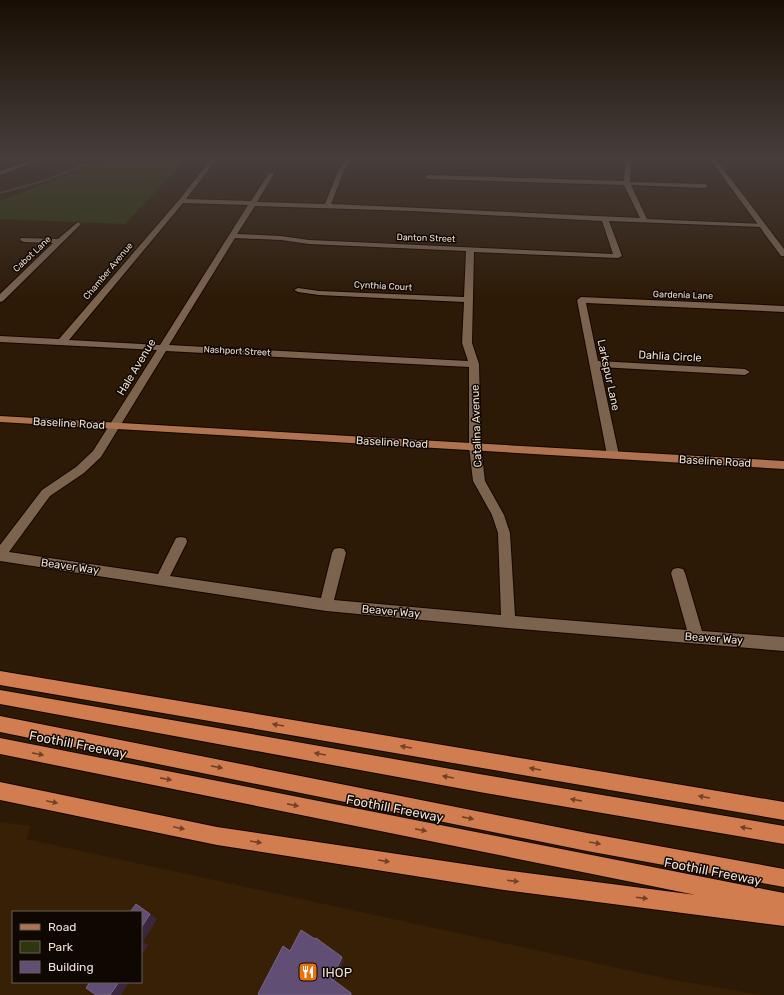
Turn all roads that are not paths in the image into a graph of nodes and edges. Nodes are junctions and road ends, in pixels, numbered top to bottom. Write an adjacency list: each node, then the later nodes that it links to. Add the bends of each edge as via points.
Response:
1 (178, 204): 22 (street, Chamber Avenue)
2 (253, 204): 11 (street, Hale Avenue)
3 (269, 204): 6 (street)
4 (637, 204): 8 (street)
5 (747, 204): 10 (street)
6 (327, 206): 7 (street)
7 (605, 219): 8 (street); 14 (street, Danton Street, via 618,256)
8 (644, 220): 10 (street)
9 (78, 224): 13 (street, Cabot Lane)
10 (762, 225): 15 (street)
11 (234, 236): 14 (street, Danton Street); 23 (street, Hale Avenue)
12 (24, 240): 13 (street)
13 (60, 241): 17 (street, Cabot Lane, via 11,283)
14 (470, 249): 18 (street, Catalina Avenue)
15 (784, 254)
16 (298, 290): 18 (street, Cynthia Court)
17 (0, 299)
18 (468, 300): 24 (street, Catalina Avenue, via 467,343)
19 (581, 300): 20 (street, Gardenia Lane); 25 (street, Larkspur Lane)
20 (784, 309)
21 (0, 339): 22 (street, Nashport Street)
22 (62, 342): 23 (street, Nashport Street)
23 (162, 347): 24 (street, Nashport Street); 28 (street, Hale Avenue)
24 (474, 364): 29 (street, Catalina Avenue)
25 (594, 364): 26 (street, Dahlia Circle); 30 (street, Larkspur Lane)
26 (745, 372)
27 (0, 419): 28 (main road, Baseline Road)
28 (114, 425): 29 (main road, Baseline Road); 34 (street, Hale Avenue, via 97,454 80,470 46,493)
29 (475, 447): 30 (main road, Baseline Road); 38 (street, Catalina Avenue, via 479,481 498,515 504,533)
30 (613, 455): 31 (main road, Baseline Road)
31 (784, 465)
32 (181, 542): 36 (street)
33 (339, 553): 37 (street)
34 (0, 556): 36 (street, Beaver Way)
35 (678, 573): 39 (street)
36 (162, 580): 37 (street, Beaver Way)
37 (326, 605): 38 (street, Beaver Way)
38 (508, 622): 39 (street, Beaver Way)
39 (696, 637): 40 (street, Beaver Way)
40 (784, 644)
41 (0, 678): 46 (highway, one-way to 41)
42 (0, 697): 47 (highway, one-way to 42)
43 (0, 724): 48 (highway, one-way to 48, via 587,842)
44 (0, 746): 49 (highway, Foothill Freeway, one-way to 49)
45 (0, 791): 50 (highway, one-way to 50, via 217,836 504,880)
46 (784, 811)
47 (784, 835)
48 (784, 878)
49 (784, 903)
50 (784, 916)

